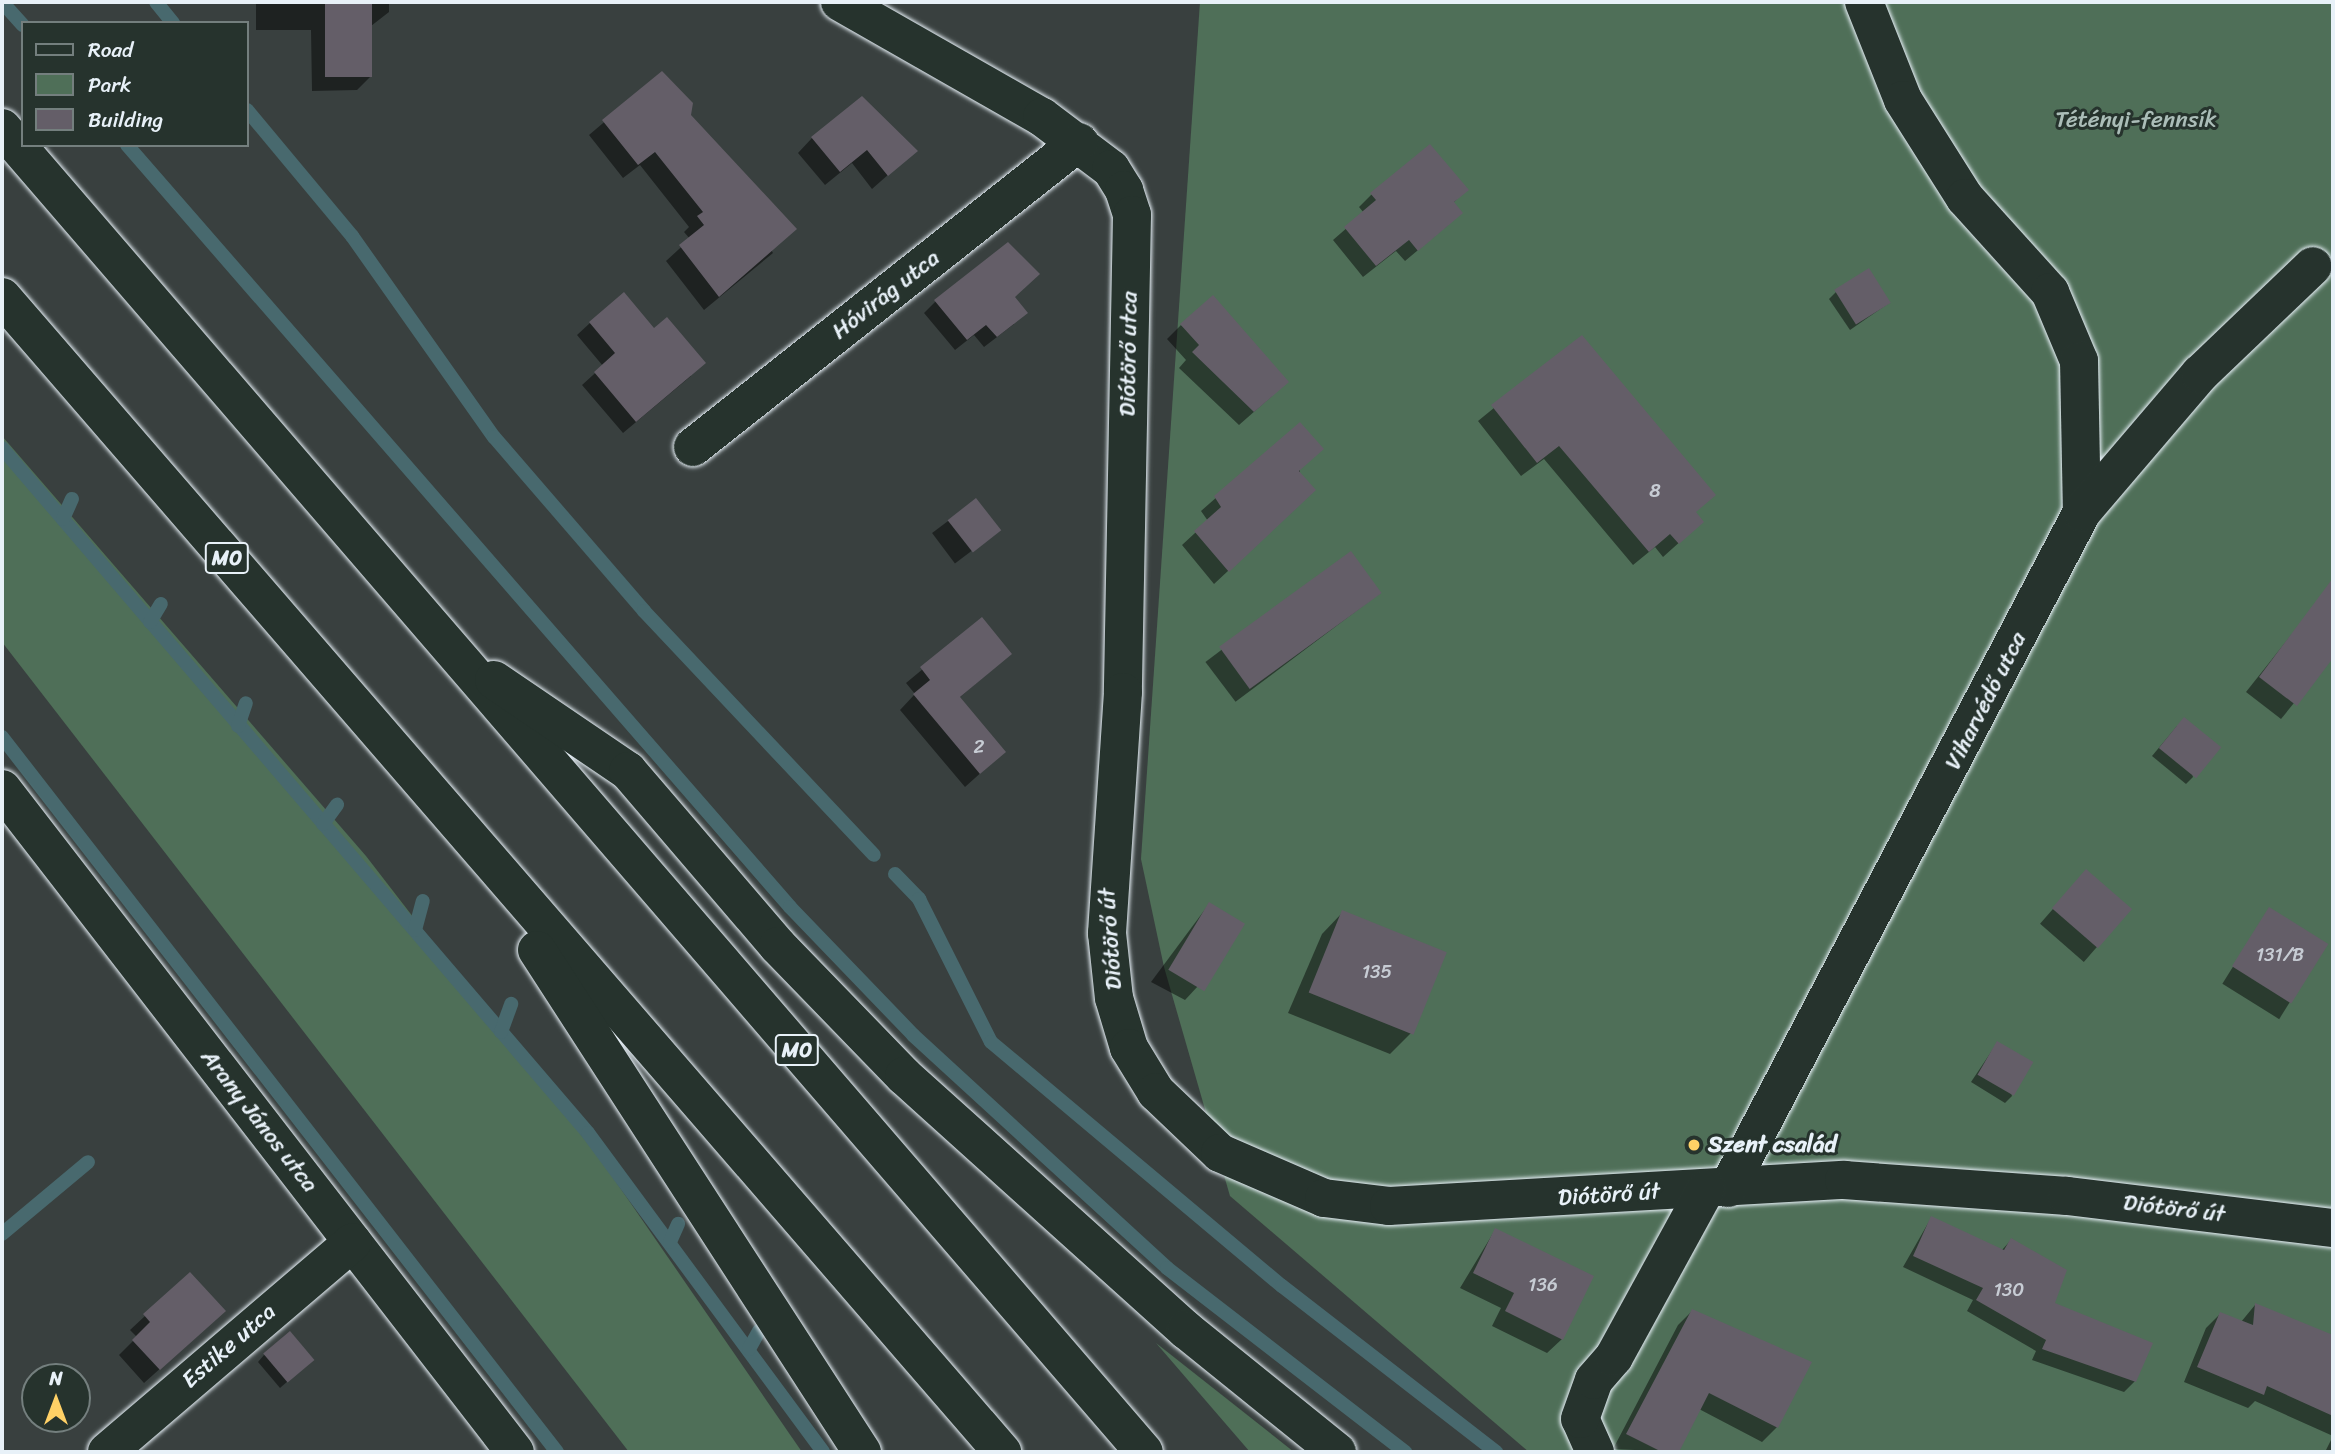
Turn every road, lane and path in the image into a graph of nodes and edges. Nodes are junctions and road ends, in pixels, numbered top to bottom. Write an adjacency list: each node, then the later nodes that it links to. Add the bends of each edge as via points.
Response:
1 (840, 2): 4 (main road, Diótörő utca)
2 (1864, 2): 8 (main road, via 1903,100 1965,198 2050,292 2079,361)
3 (2, 128): 9 (main road, M0)
4 (1079, 142): 7 (main road, Hóvirág utca); 12 (main road, Diótörő utca, via 1111,169 1132,215 1123,692)
5 (2313, 266): 8 (main road, Viharvédő utca, via 2200,374)
6 (2, 297): 11 (main road, M0)
7 (693, 447)
8 (2082, 512): 13 (main road, Viharvédő utca)
9 (449, 649): 20 (main road, M0); 21 (main road, via 628,771 778,946 904,1076 1186,1330)
10 (2, 789): 15 (main road, Arany János utca)
11 (452, 819): 18 (main road); 19 (main road, M0)
12 (1107, 863): 13 (main road, Diótörő út, via 1114,998 1129,1048 1156,1092 1220,1153 1324,1198 1389,1206)
13 (1717, 1189): 14 (main road, Diótörő út, via 1844,1181 1967,1186); 22 (main road, Viharvédő utca, via 1614,1357 1594,1380 1580,1419)
14 (2333, 1228)
15 (353, 1242): 16 (main road, Estike utca); 17 (main road, Arany János utca)
16 (107, 1452)
17 (515, 1452)
18 (862, 1452)
19 (1002, 1452)
20 (1144, 1452)
21 (1337, 1452)
22 (1595, 1452)

